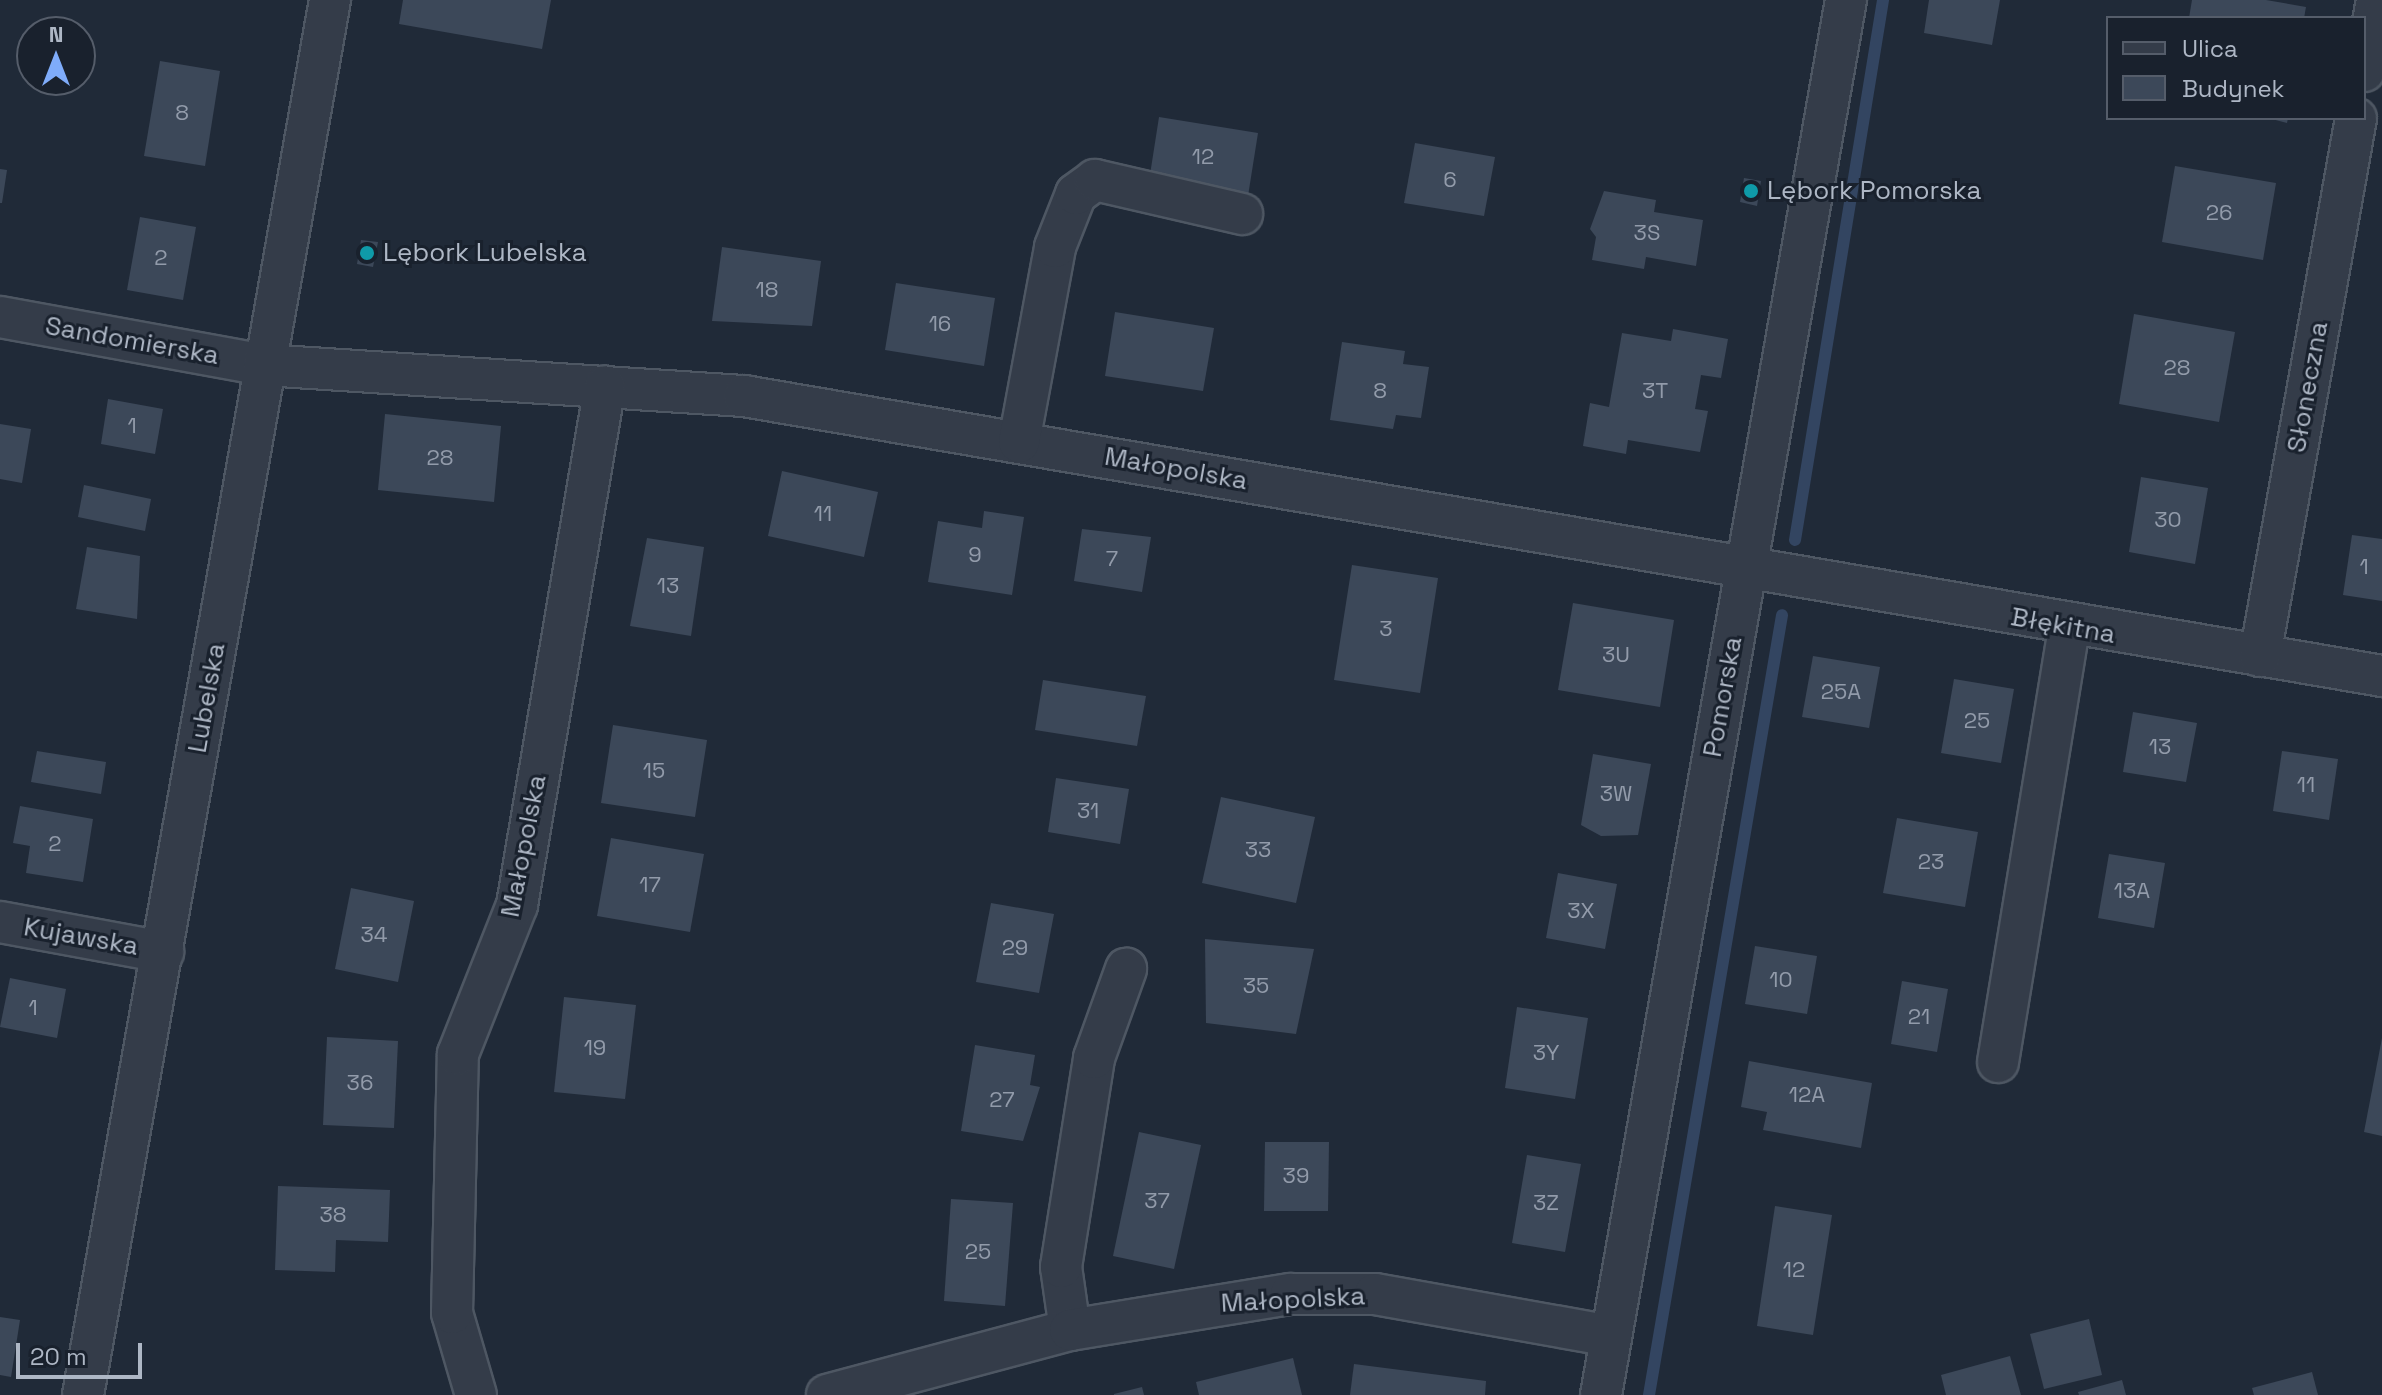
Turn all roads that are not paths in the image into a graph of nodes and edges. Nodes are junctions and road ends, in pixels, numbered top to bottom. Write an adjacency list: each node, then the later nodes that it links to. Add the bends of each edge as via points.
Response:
1 (330, 0): 8 (street, Lubelska)
2 (1846, 0): 11 (street, Pomorska)
3 (2377, 0): 4 (street)
4 (2366, 60)
5 (2356, 120): 13 (street, Słoneczna)
6 (1242, 214): 10 (street, via 1095,180 1076,194 1055,247)
7 (0, 317): 8 (street, Sandomierska)
8 (264, 365): 9 (street, Małopolska); 16 (street, Lubelska)
9 (605, 386): 10 (street, Małopolska, via 744,396); 22 (street, Małopolska, via 517,905 458,1054 452,1313)
10 (1019, 442): 11 (street, Małopolska)
11 (1746, 565): 12 (street, Błękitna); 20 (street, Pomorska)
12 (2069, 628): 13 (street, Błękitna); 18 (street)
13 (2260, 656): 14 (street, Błękitna)
14 (2382, 676)
15 (0, 922): 16 (street, Kujawska)
16 (163, 952): 21 (street, Lubelska)
17 (1126, 969): 19 (street, via 1094,1058 1061,1267)
18 (1998, 1062)
19 (1070, 1330): 20 (street, Małopolska, via 1234,1300 1330,1292); 23 (street, Małopolska)
20 (1610, 1336): 24 (street, Pomorska)
21 (83, 1395)
22 (476, 1395)
23 (827, 1395)
24 (1601, 1395)

